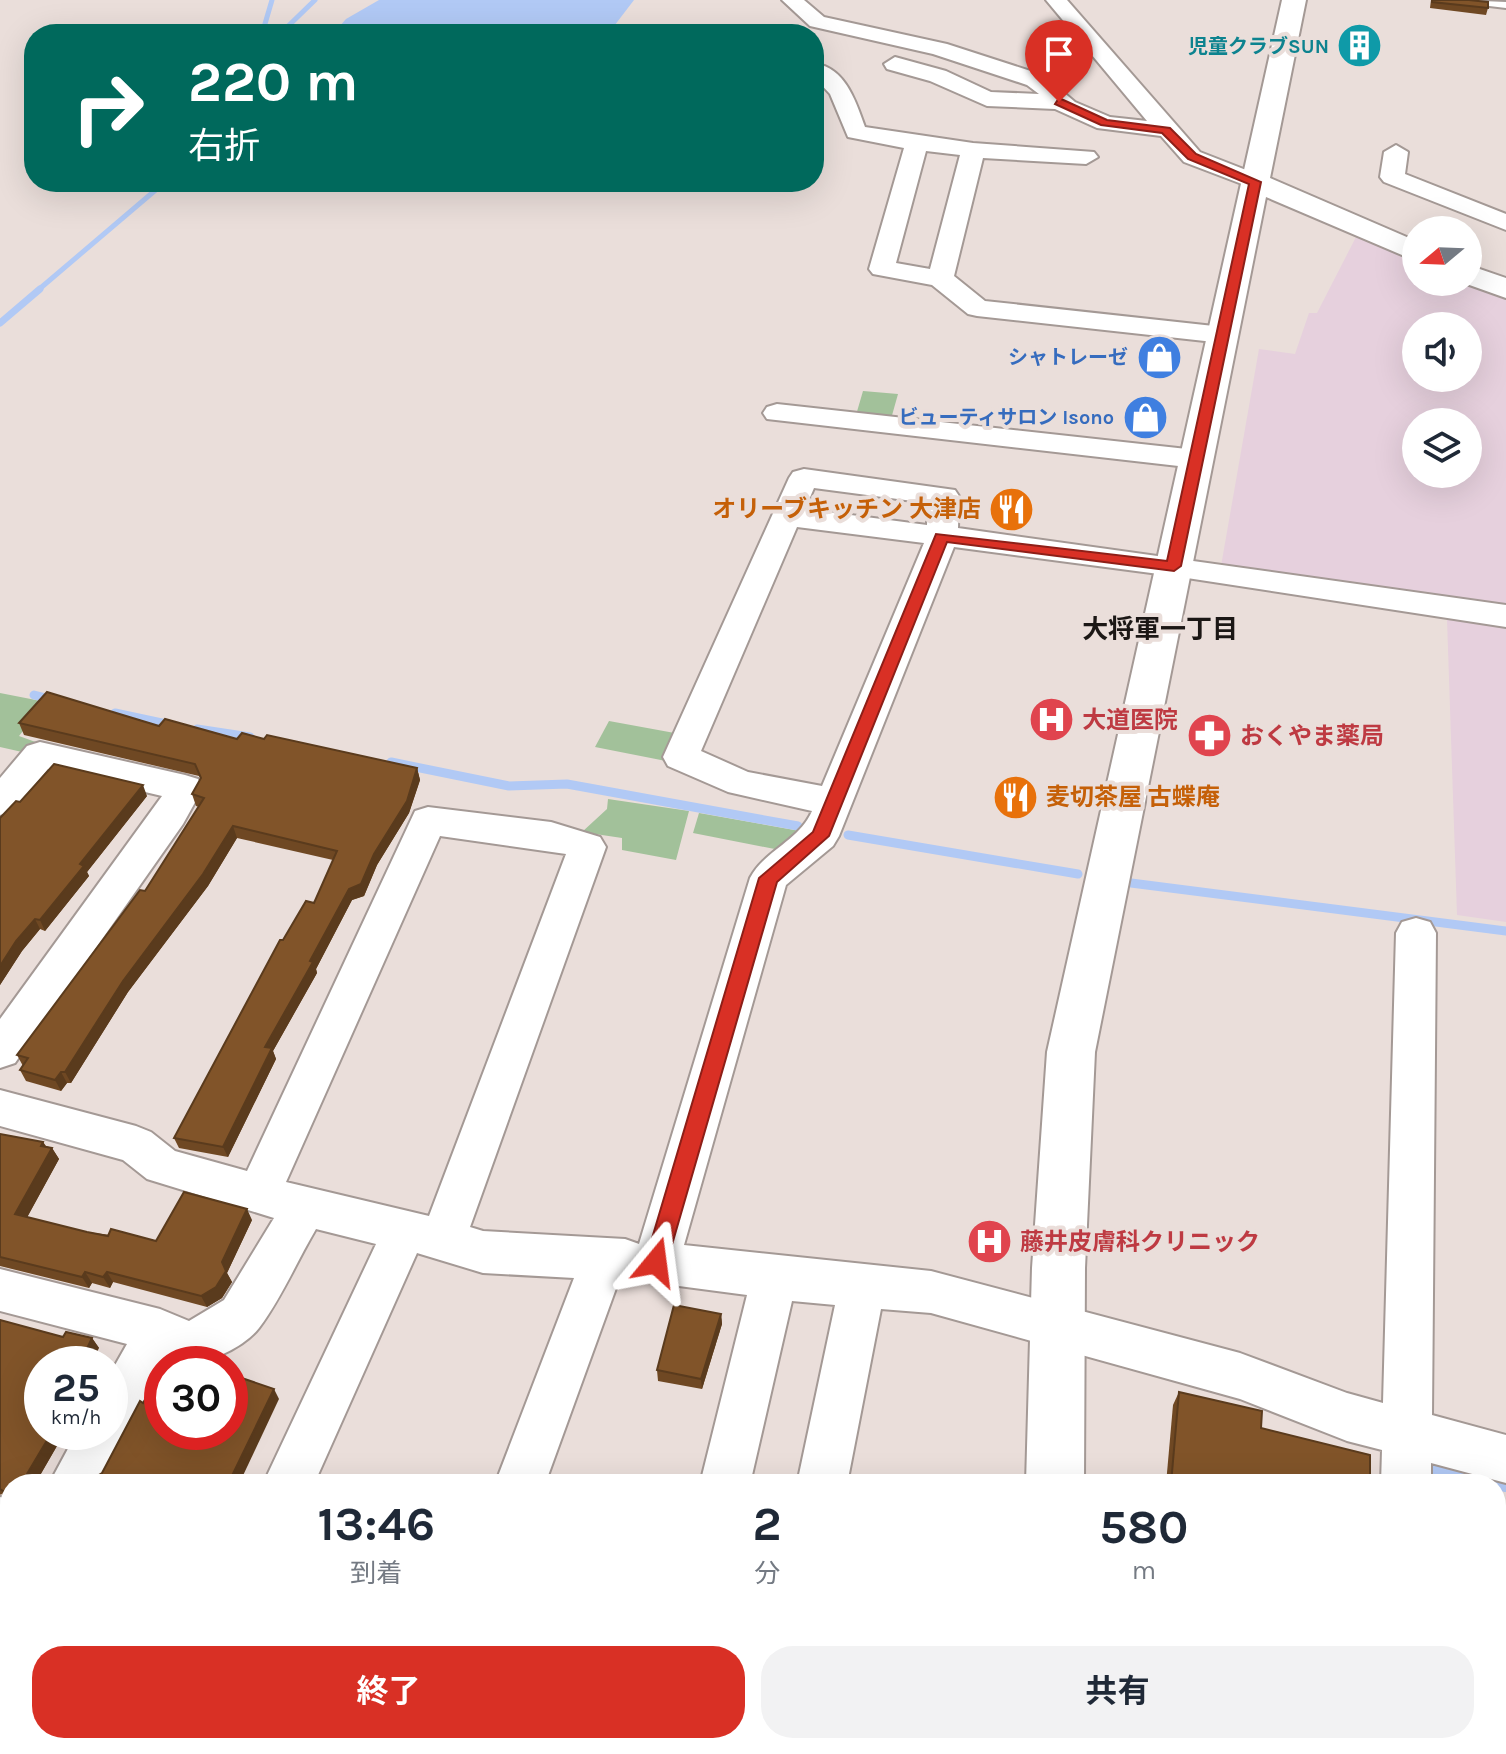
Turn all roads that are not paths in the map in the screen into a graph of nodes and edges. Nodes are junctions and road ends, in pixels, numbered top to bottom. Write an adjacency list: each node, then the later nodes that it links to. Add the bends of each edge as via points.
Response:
1 (1056, 0): 13 (street)
2 (1294, 0): 18 (street)
3 (1464, 0): 6 (lane)
4 (794, 2): 5 (street); 7 (street)
5 (836, 5)
6 (1506, 5)
7 (817, 22): 10 (street)
8 (824, 29): 12 (street, via 841,45 938,76 987,99)
9 (986, 43): 10 (street)
10 (966, 57): 12 (street, via 1035,80)
11 (824, 75): 14 (street, via 840,92 856,132)
12 (1059, 102): 13 (street, via 1105,123)
13 (1166, 130): 18 (street, via 1192,157)
14 (917, 143): 15 (street); 21 (street, via 882,269)
15 (973, 150): 17 (street); 21 (street)
16 (1396, 152): 19 (street, via 1392,177)
17 (1086, 157)
18 (1255, 182): 20 (street); 24 (street)
19 (1505, 220)
20 (1402, 246)
21 (940, 278): 24 (street, via 977,308)
22 (1482, 280): 23 (street)
23 (1506, 289)
24 (1223, 335): 26 (street)
25 (777, 413): 26 (street)
26 (1196, 459): 28 (street)
27 (942, 537): 28 (street); 31 (street); 31 (street, via 944,496 804,478 681,757 741,783)
28 (1174, 566): 29 (street); 43 (street, via 1071,1052)
29 (1506, 616)
30 (0, 802): 33 (street, via 40,755 185,788)
31 (834, 802): 39 (street, via 820,836 769,878)
32 (1416, 933): 46 (street)
33 (0, 1051)
34 (0, 1108): 35 (street, via 136,1145 162,1166)
35 (259, 1192): 36 (street); 37 (street, via 428,821 551,836 587,847)
36 (305, 1207): 37 (street); 44 (street, via 241,1315 191,1346)
37 (424, 1234): 38 (street, via 483,1252); 50 (street)
38 (604, 1259): 39 (street); 51 (street)
39 (656, 1262): 40 (street)
40 (774, 1278): 41 (street); 52 (street)
41 (862, 1286): 43 (street, via 931,1292); 53 (street)
42 (0, 1290): 44 (street)
43 (1054, 1328): 46 (street, via 1240,1376 1347,1417); 54 (street)
44 (160, 1331): 45 (street)
45 (128, 1389)
46 (1405, 1432): 48 (street); 55 (street)
47 (94, 1450): 49 (street)
48 (1506, 1459)
49 (80, 1474)
50 (293, 1474)
51 (524, 1474)
52 (727, 1474)
53 (824, 1474)
54 (1055, 1474)
55 (1406, 1474)

